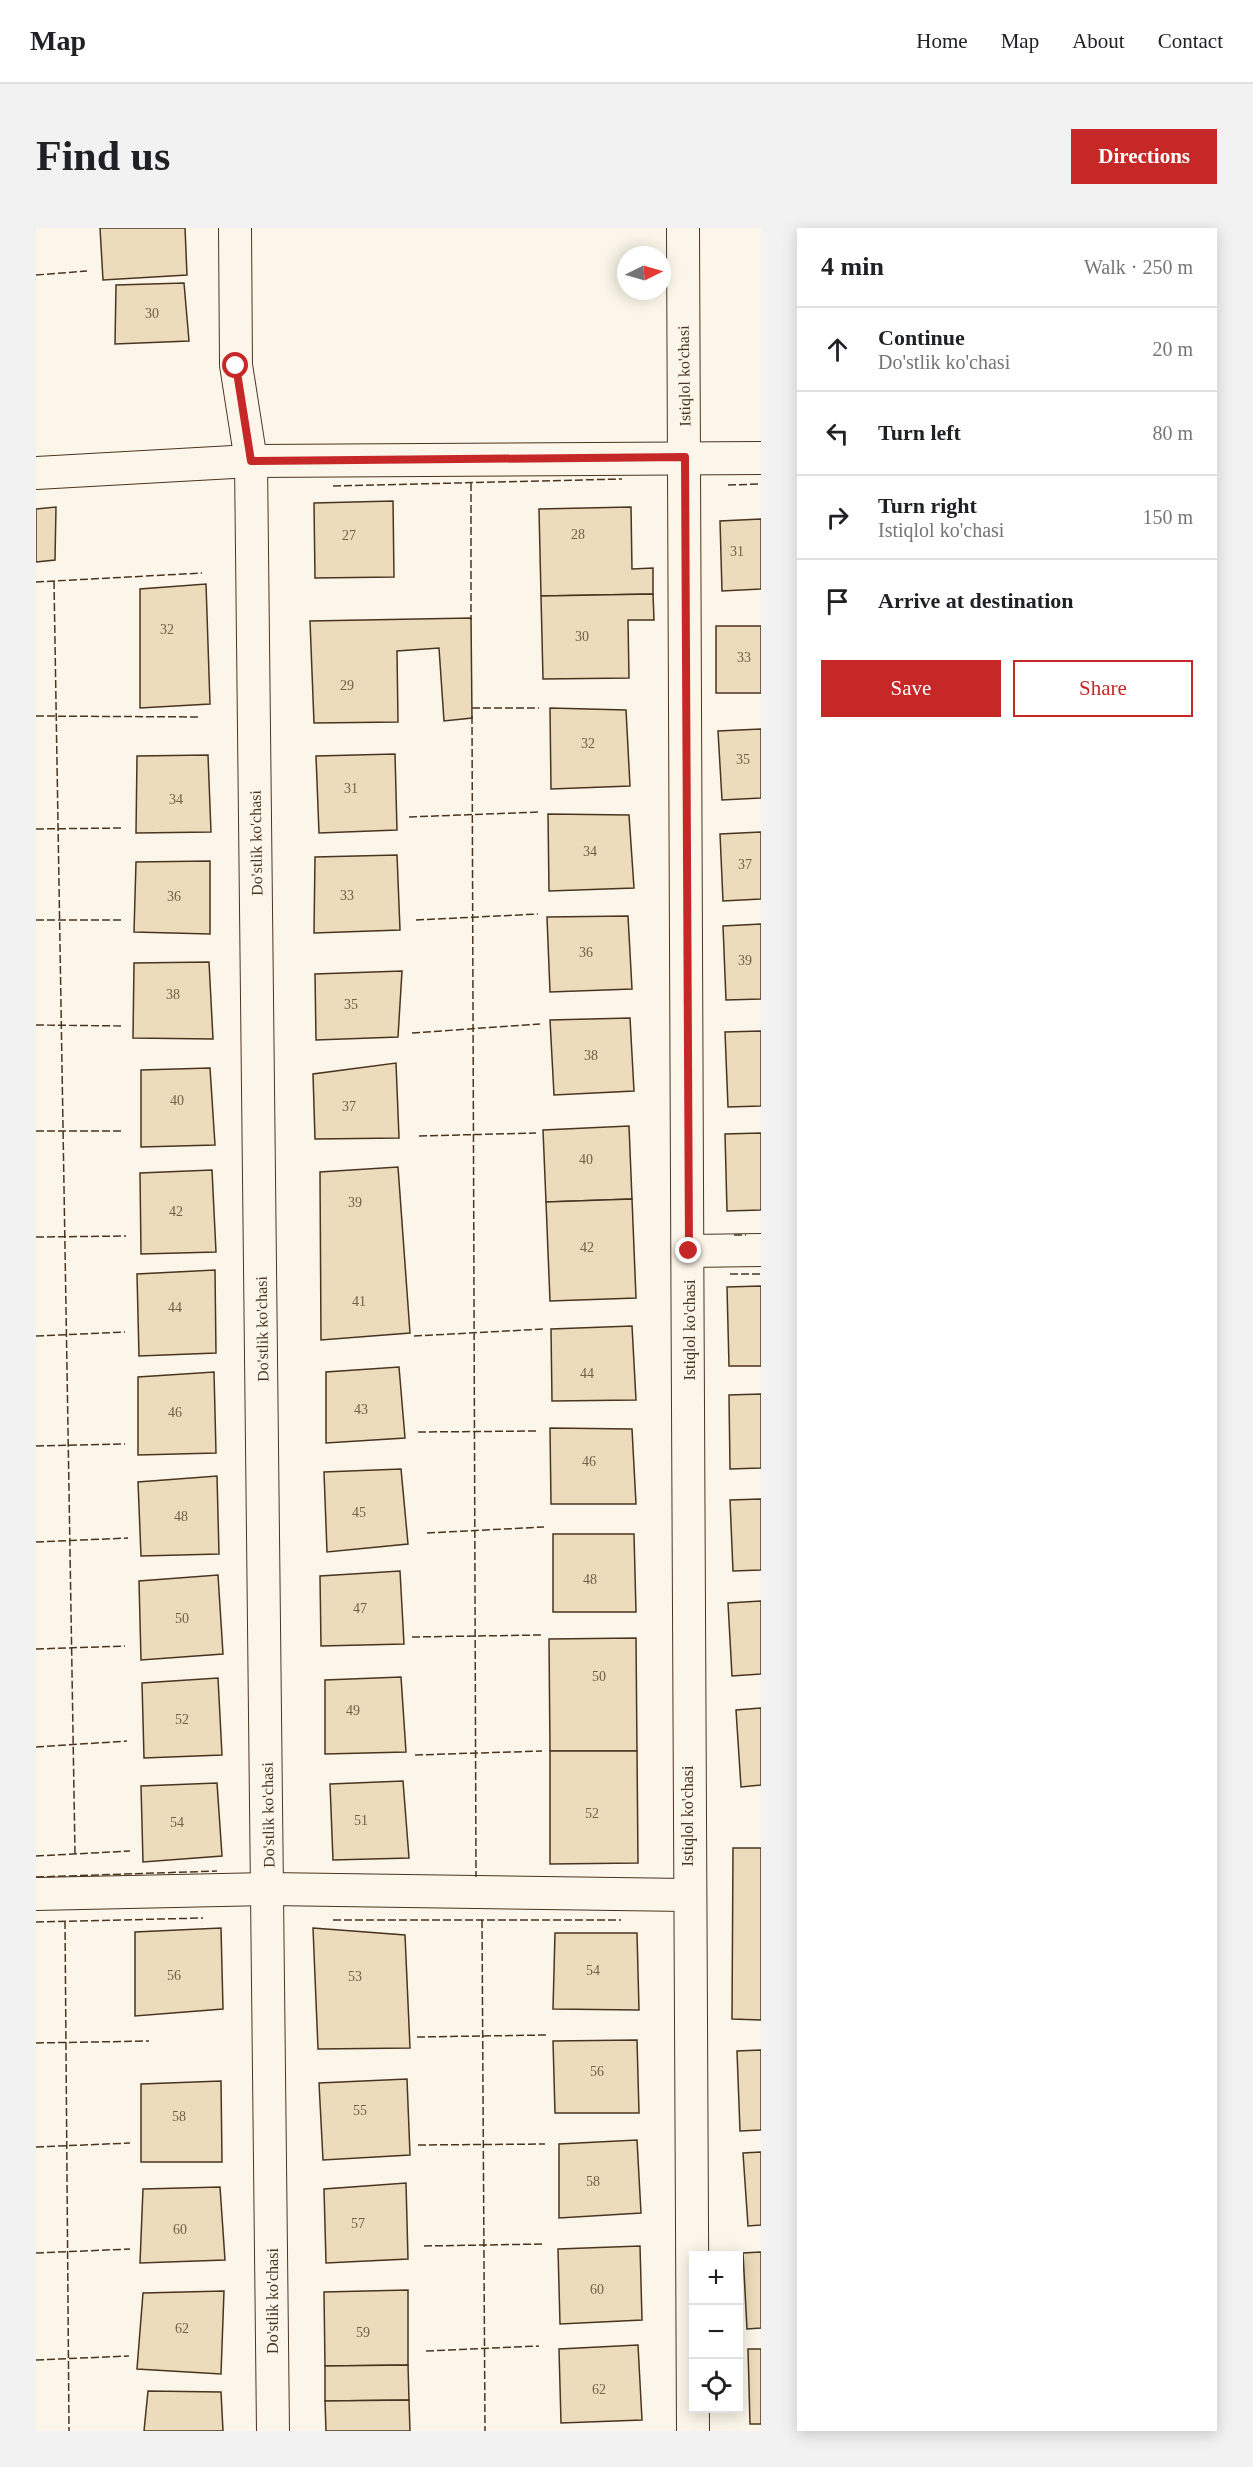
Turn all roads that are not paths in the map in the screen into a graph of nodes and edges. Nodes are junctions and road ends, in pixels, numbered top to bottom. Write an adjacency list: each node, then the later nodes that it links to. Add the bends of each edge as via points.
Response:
1 (235, 228): 5 (street, Do'stlik ko'chasi, via 236,366)
2 (683, 228): 3 (street, Istiqlol ko'chasi)
3 (685, 457): 4 (street); 5 (street); 8 (street, Istiqlol ko'chasi)
4 (761, 458)
5 (251, 461): 6 (street); 9 (street, Do'stlik ko'chasi)
6 (36, 473)
7 (761, 1250): 8 (street)
8 (689, 1251): 11 (street, Istiqlol ko'chasi)
9 (269, 1888): 10 (street); 11 (street); 12 (street, Do'stlik ko'chasi)
10 (36, 1894)
11 (687, 1895): 13 (street, Istiqlol ko'chasi)
12 (273, 2431)
13 (693, 2431)

